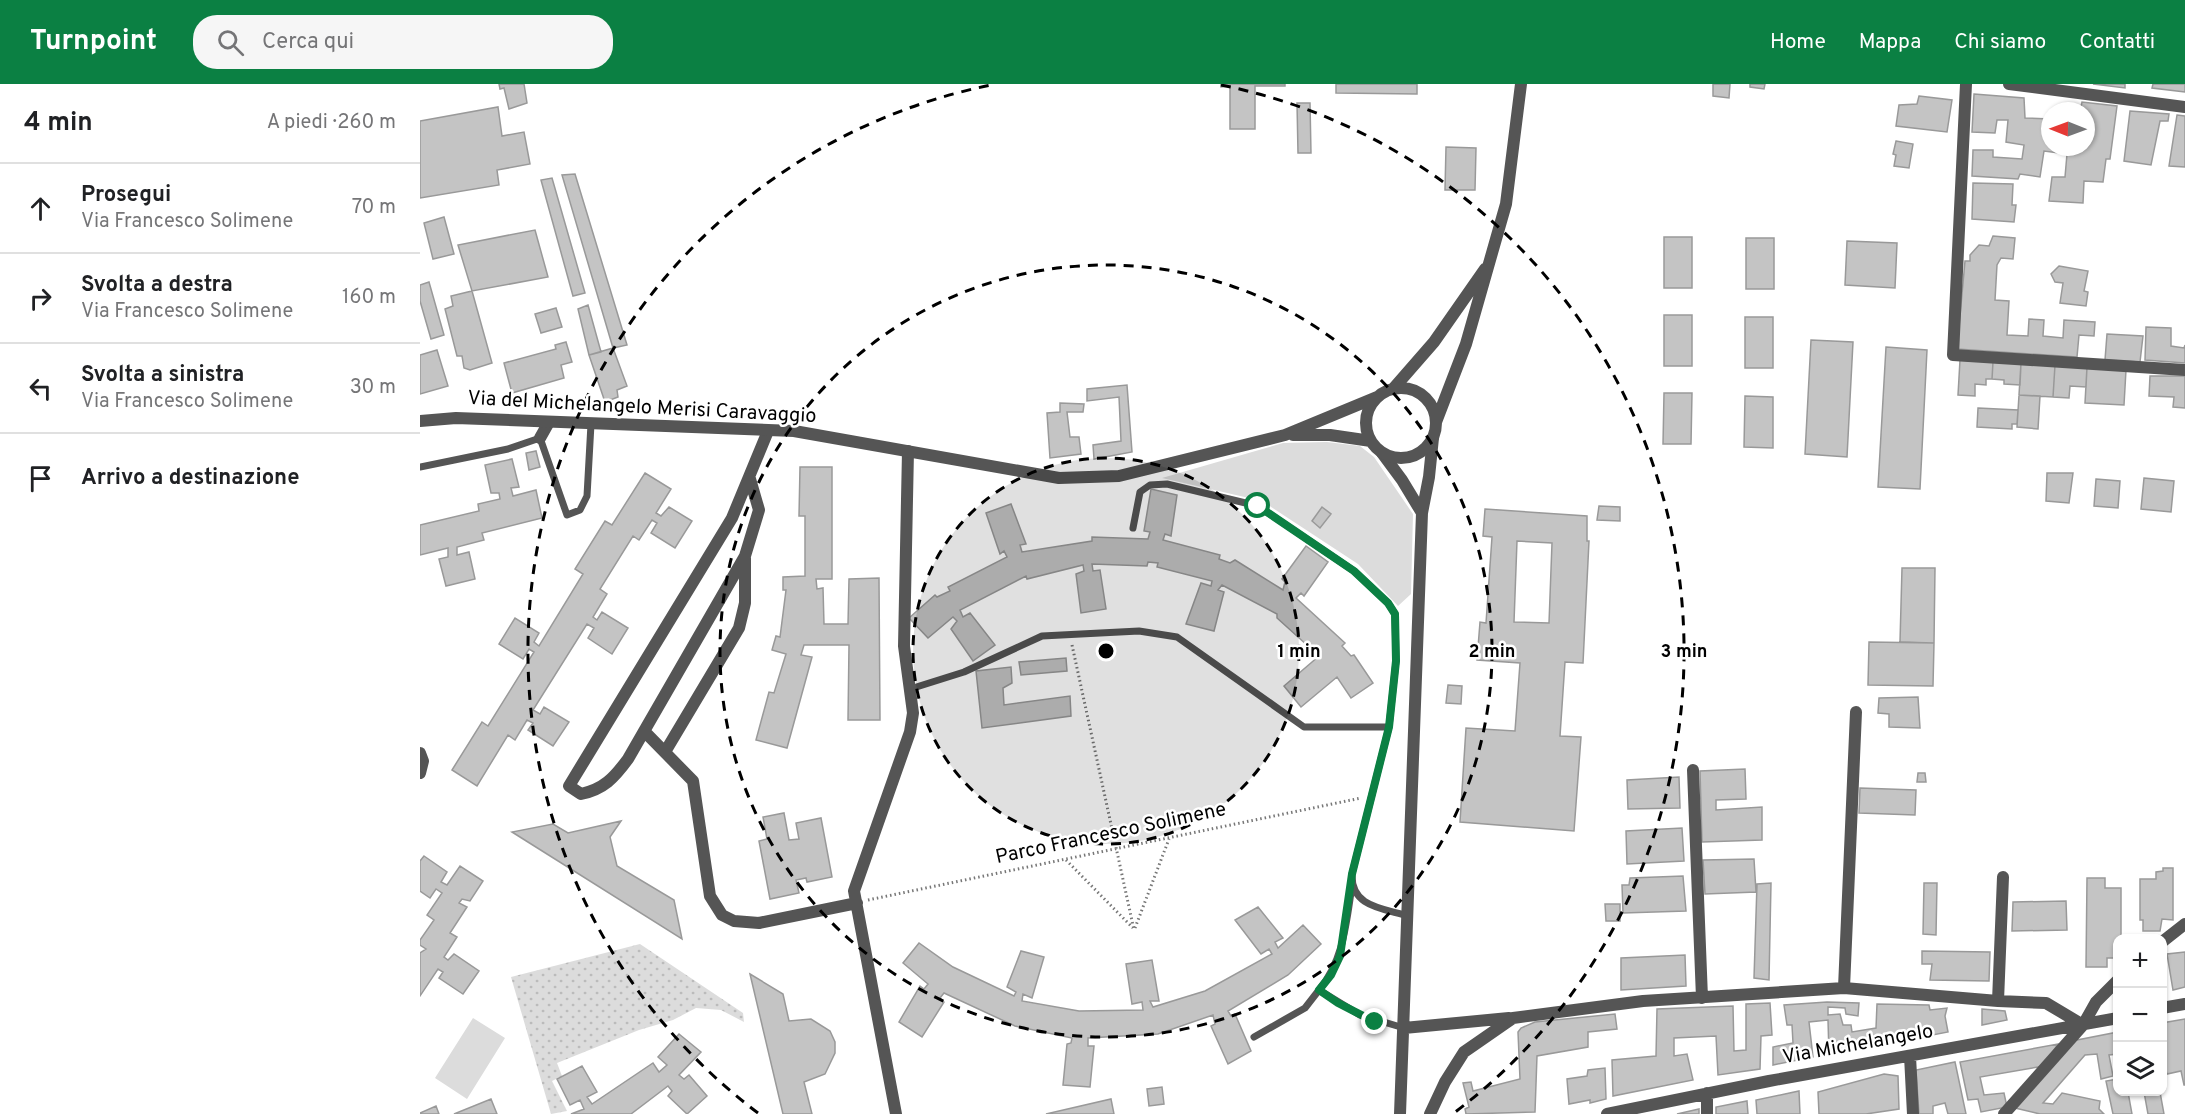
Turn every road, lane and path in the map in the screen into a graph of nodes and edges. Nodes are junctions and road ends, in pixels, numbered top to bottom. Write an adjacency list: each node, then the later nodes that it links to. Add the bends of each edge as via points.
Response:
1 (1521, 84): 5 (street, via 1506,204)
2 (1966, 84): 6 (street, via 1953,355)
3 (2009, 84): 4 (street)
4 (2185, 107)
5 (1492, 258): 7 (street, via 1434,342); 11 (street, via 1466,344)
6 (2185, 370)
7 (1393, 389): 8 (street); 11 (street, via 1423,395)
8 (1377, 397): 14 (street, Via del Michelangelo Merisi Caravaggio); 17 (street, via 1367,413)
9 (420, 421): 10 (street, Via del Michelangelo Merisi Caravaggio, via 456,418)
10 (549, 422): 12 (street, Via del Michelangelo Merisi Caravaggio); 15 (street)
11 (1436, 422): 16 (street)
12 (591, 424): 13 (street, Via del Michelangelo Merisi Caravaggio); 15 (lane, via 587,496 580,510 567,515)
13 (768, 431): 18 (street, Via del Michelangelo Merisi Caravaggio, via 794,431); 21 (street)
14 (1285, 435): 17 (street, Via del Michelangelo Merisi Caravaggio, via 1330,435); 18 (street, Via del Michelangelo Merisi Caravaggio, via 1119,476 1059,478)
15 (540, 438): 20 (lane, via 508,449)
16 (1433, 438): 19 (street, via 1417,455 1405,458); 22 (street)
17 (1371, 441): 19 (street)
18 (908, 451): 26 (street, via 904,646)
19 (1382, 453): 22 (street)
20 (420, 467)
21 (750, 479): 24 (street, via 759,510); 29 (street, via 732,518 569,786 581,794 598,790 612,780)
22 (1422, 513): 41 (street)
23 (1133, 528): 28 (lane, via 1140,492 1150,484 1167,484 1258,506 1354,571 1395,614 1396,661)
24 (745, 556): 29 (street); 30 (street, via 745,603 739,628)
25 (1070, 634): 26 (lane, via 1042,636 964,672); 28 (lane, via 1139,632 1177,637 1304,728); 36 (path)
26 (910, 689): 40 (street, via 910,732 854,891)
27 (1856, 712): 46 (street)
28 (1389, 727): 34 (lane)
29 (644, 731): 30 (street)
30 (665, 752): 40 (street, via 693,781 710,896 722,915 734,921 759,923)
31 (420, 753): 33 (street)
32 (1693, 770): 48 (street)
33 (420, 773)
34 (1371, 796): 35 (path, Parco Francesco Solimene); 39 (lane)
35 (1169, 838): 36 (path, Parco Francesco Solimene); 43 (path)
36 (1116, 849): 37 (path, Parco Francesco Solimene); 43 (path)
37 (1065, 859): 40 (path, Parco Francesco Solimene); 43 (path)
38 (2003, 878): 49 (street)
39 (1352, 885): 41 (lane, via 1357,897 1365,902); 47 (lane, via 1340,956)
40 (856, 903): 59 (street)
41 (1408, 916): 55 (street)
42 (2185, 924): 44 (street)
43 (1134, 930)
44 (2167, 939)
45 (2113, 985): 54 (street, via 2096,1002)
46 (1844, 988): 48 (street); 49 (street)
47 (1319, 990): 55 (lane, via 1360,1015); 56 (lane, via 1305,1008)
48 (1702, 998): 52 (street, via 1643,1001)
49 (1998, 1001): 54 (street, via 2046,1003)
50 (2185, 1004): 51 (street)
51 (2167, 1007)
52 (1513, 1018): 55 (street); 61 (street, via 1464,1052)
53 (2113, 1019): 54 (street, Via Michelangelo)
54 (2082, 1025): 57 (street, Via Michelangelo); 65 (street)
55 (1404, 1028): 60 (street)
56 (1254, 1037)
57 (1910, 1056): 58 (street, Via Michelangelo); 64 (street)
58 (1707, 1094): 62 (street, Via Michelangelo); 63 (street)
59 (896, 1114)
60 (1401, 1114)
61 (1430, 1114)
62 (1607, 1114)
63 (1707, 1114)
64 (1913, 1114)
65 (2004, 1114)

